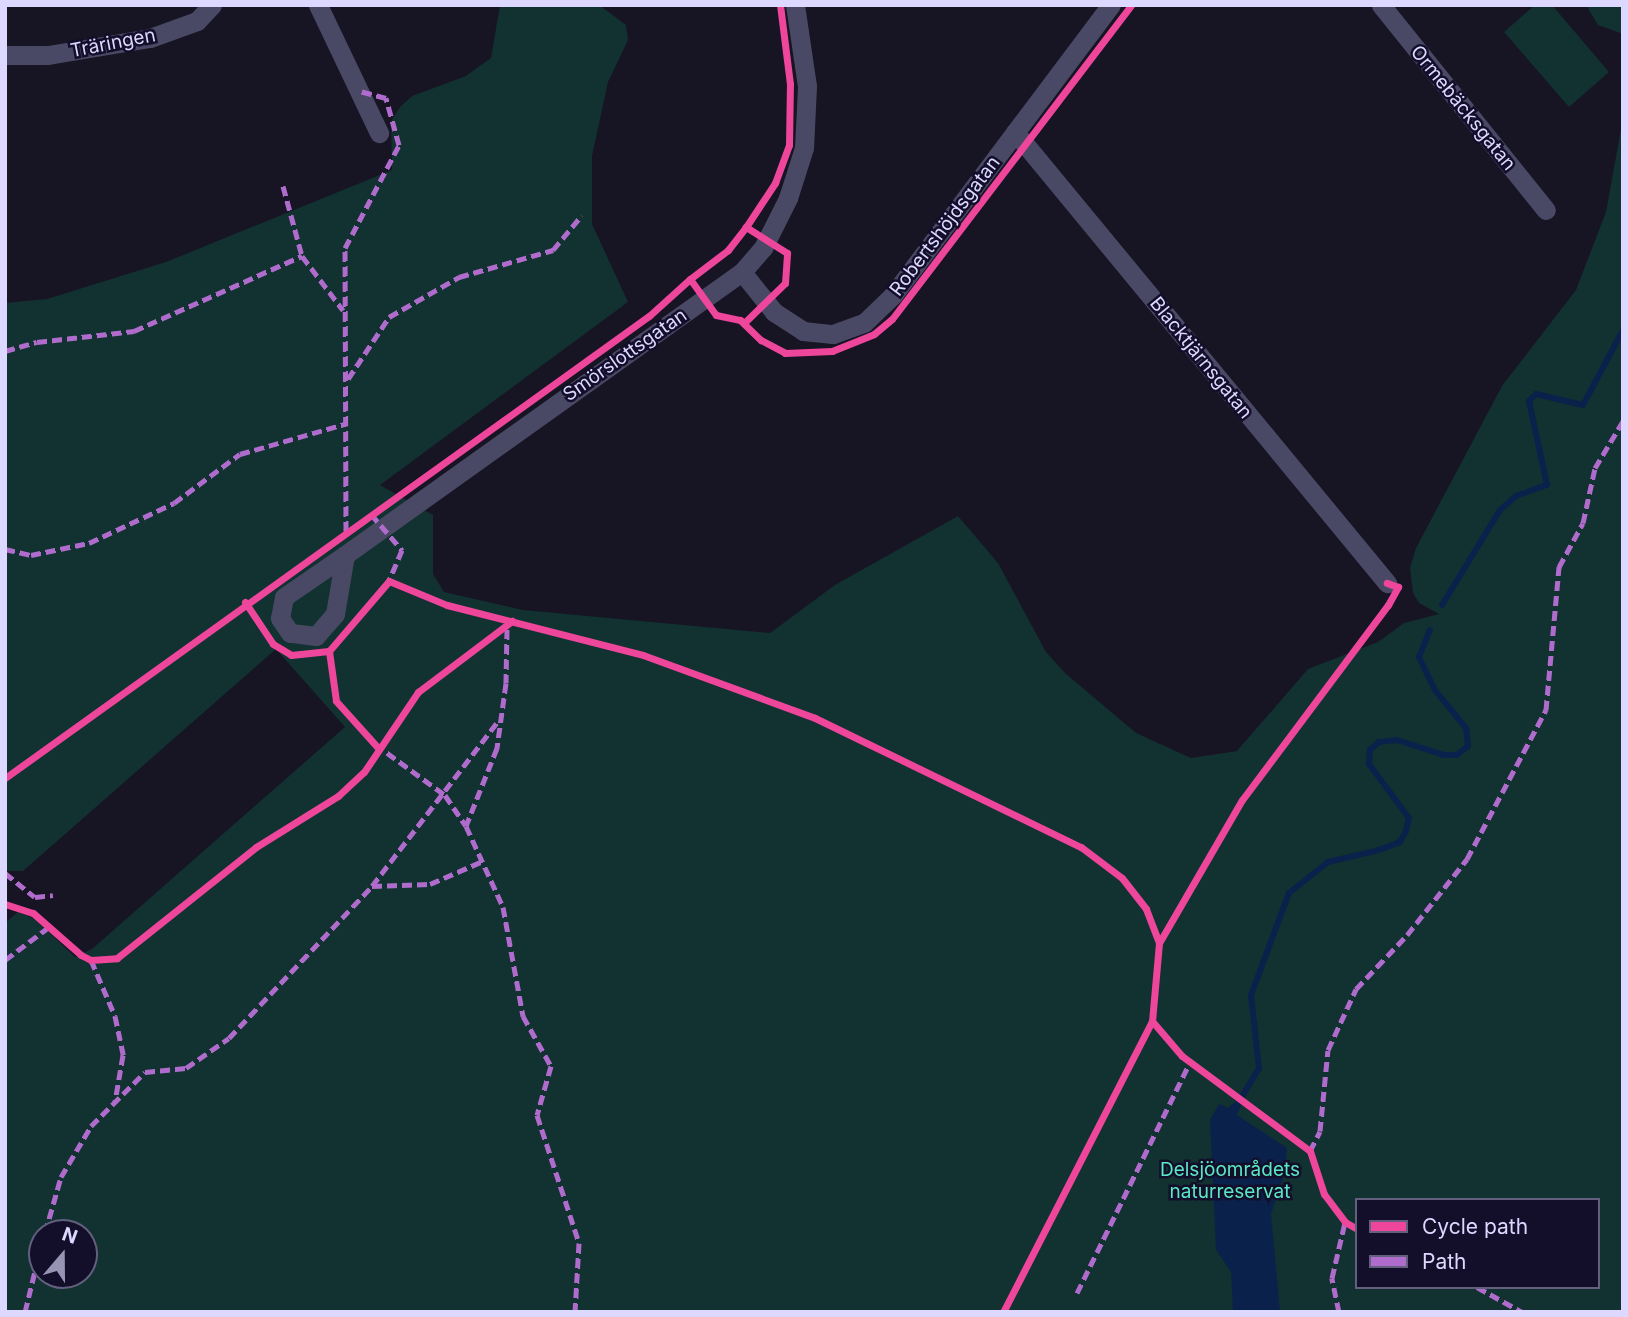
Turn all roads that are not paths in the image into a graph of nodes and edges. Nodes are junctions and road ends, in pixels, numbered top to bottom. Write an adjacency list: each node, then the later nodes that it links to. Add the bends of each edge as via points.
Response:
1 (212, 5): 6 (street, Träringen, via 197,21 150,37 48,55)
2 (318, 5): 8 (street)
3 (796, 5): 10 (street, Smörslottsgatan, via 807,86 804,148 788,198 763,248)
4 (1111, 5): 7 (street, Robertshöjdsgatan)
5 (1381, 5): 9 (street, Ormebäcksgatan)
6 (5, 55)
7 (1015, 132): 10 (street, Robertshöjdsgatan, via 893,295 864,324 833,334 803,331 775,312); 12 (street, Blacktjärnsgatan)
8 (379, 133)
9 (1546, 210)
10 (742, 272): 11 (street, Smörslottsgatan)
11 (345, 555)
12 (1387, 583)

